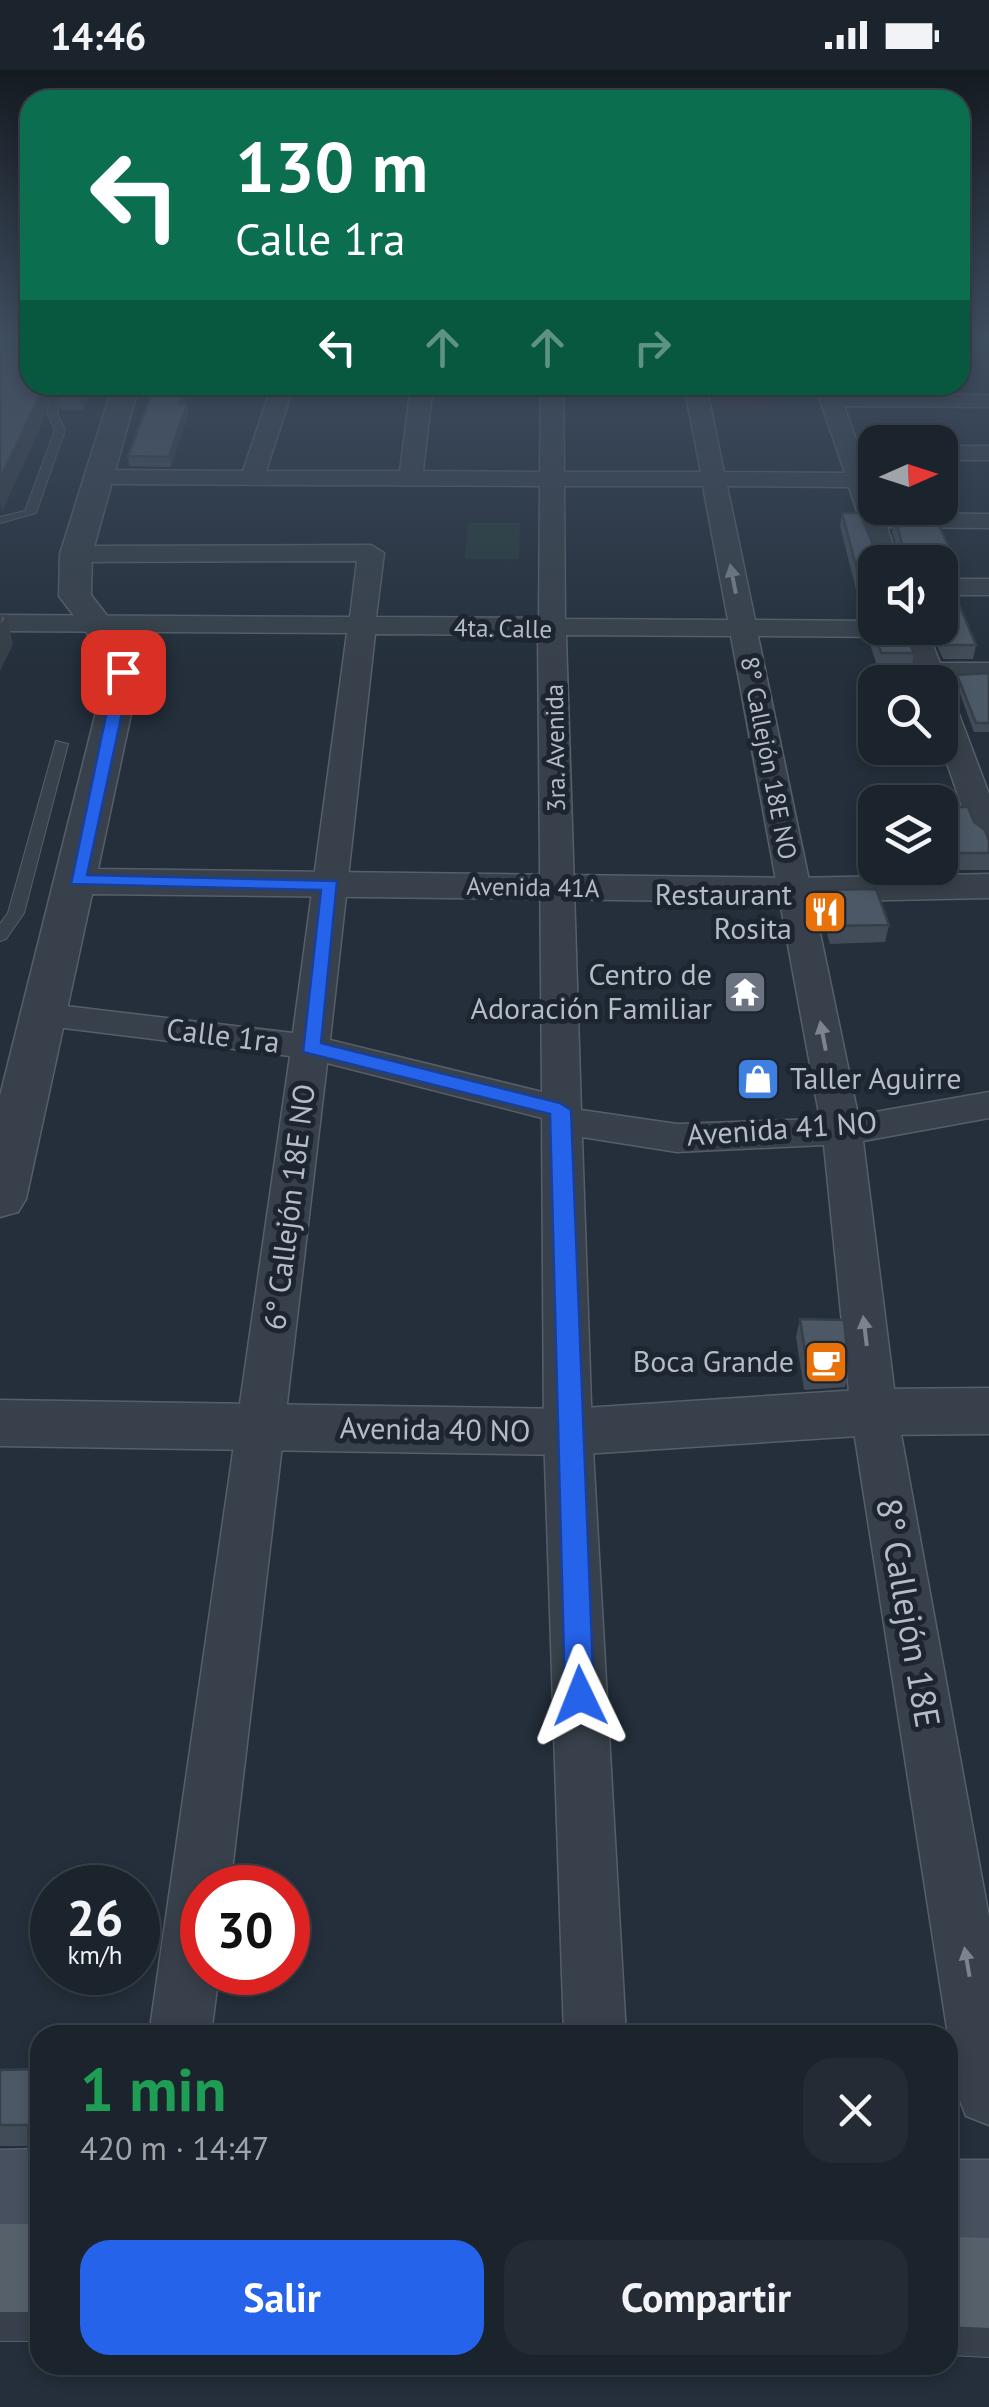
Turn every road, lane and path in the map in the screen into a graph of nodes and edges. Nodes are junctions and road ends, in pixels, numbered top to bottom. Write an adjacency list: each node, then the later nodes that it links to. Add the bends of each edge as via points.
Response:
1 (53, 450): 15 (lane, via 30,513)
2 (108, 450): 9 (street)
3 (261, 450): 10 (street)
4 (414, 450): 11 (street)
5 (553, 450): 12 (street, 3ra. Avenida)
6 (708, 450): 13 (street, 8° Callejón 18E NO)
7 (958, 453): 8 (street)
8 (989, 453)
9 (100, 477): 10 (street); 18 (street)
10 (252, 477): 11 (street)
11 (411, 477): 12 (street)
12 (553, 478): 13 (street); 26 (street, 3ra. Avenida)
13 (713, 478): 14 (street); 24 (street, 8° Callejón 18E NO, one-way to 13)
14 (858, 480)
15 (0, 520)
16 (958, 521): 17 (street)
17 (989, 522)
18 (76, 554): 22 (street, via 75,596); 23 (street, 6° Callejón 18E NO, via 368,551)
19 (958, 587): 20 (street)
20 (989, 587)
21 (0, 623): 22 (street, 4ta. Calle)
22 (93, 624): 23 (street, 4ta. Calle); 33 (street, via 109,640 123,672)
23 (364, 627): 26 (street, 4ta. Calle); 34 (street, 6° Callejón 18E NO)
24 (743, 628): 25 (street, 4ta. Calle); 26 (street, 4ta. Calle); 37 (street, 8° Callejón 18E NO)
25 (858, 628)
26 (552, 629): 36 (street, 3ra. Avenida)
27 (989, 671): 28 (street)
28 (958, 674)
29 (958, 729): 31 (street)
30 (61, 744): 38 (lane, via 16,913)
31 (974, 755): 32 (street)
32 (989, 838)
33 (77, 880): 34 (street, Avenida 41A); 39 (street)
34 (331, 885): 36 (street, Avenida 41A); 40 (street, 6° Callejón 18E NO)
35 (989, 886): 37 (street, Avenida 41A)
36 (558, 887): 37 (street, Avenida 41A); 42 (street, 3ra. Avenida)
37 (794, 890): 43 (street, 8° Callejón 18E NO, one-way to 37)
38 (0, 936)
39 (20, 1013): 40 (street, Calle 1ra); 44 (street)
40 (310, 1047): 42 (street, Calle 1ra); 48 (street, 6° Callejón 18E NO)
41 (989, 1104): 43 (street, Avenida 41 NO)
42 (567, 1116): 43 (street, Avenida 41 NO, via 676,1138); 49 (street, 3ra. Avenida)
43 (842, 1131): 46 (street, 8° Callejón 18E, one-way to 43)
44 (0, 1199)
45 (989, 1411): 46 (street, Avenida 40 NO)
46 (874, 1412): 49 (street, Avenida 40 NO); 52 (street, 8° Callejón 18E, one-way to 46)
47 (0, 1423): 48 (street, Avenida 40 NO)
48 (263, 1428): 49 (street, Avenida 40 NO); 50 (street, 6° Callejón 18E NO)
49 (568, 1432): 51 (street, 3ra. Avenida)
50 (181, 2025)
51 (595, 2025)
52 (989, 2093)
53 (30, 2192): 54 (main road)
54 (0, 2193)
55 (958, 2203): 56 (main road)
56 (989, 2204)
57 (0, 2268): 58 (main road)
58 (30, 2268)
59 (958, 2282): 60 (main road)
60 (989, 2283)
61 (30, 2324): 62 (lane)
62 (0, 2325)
63 (958, 2339): 64 (lane)
64 (989, 2340)

